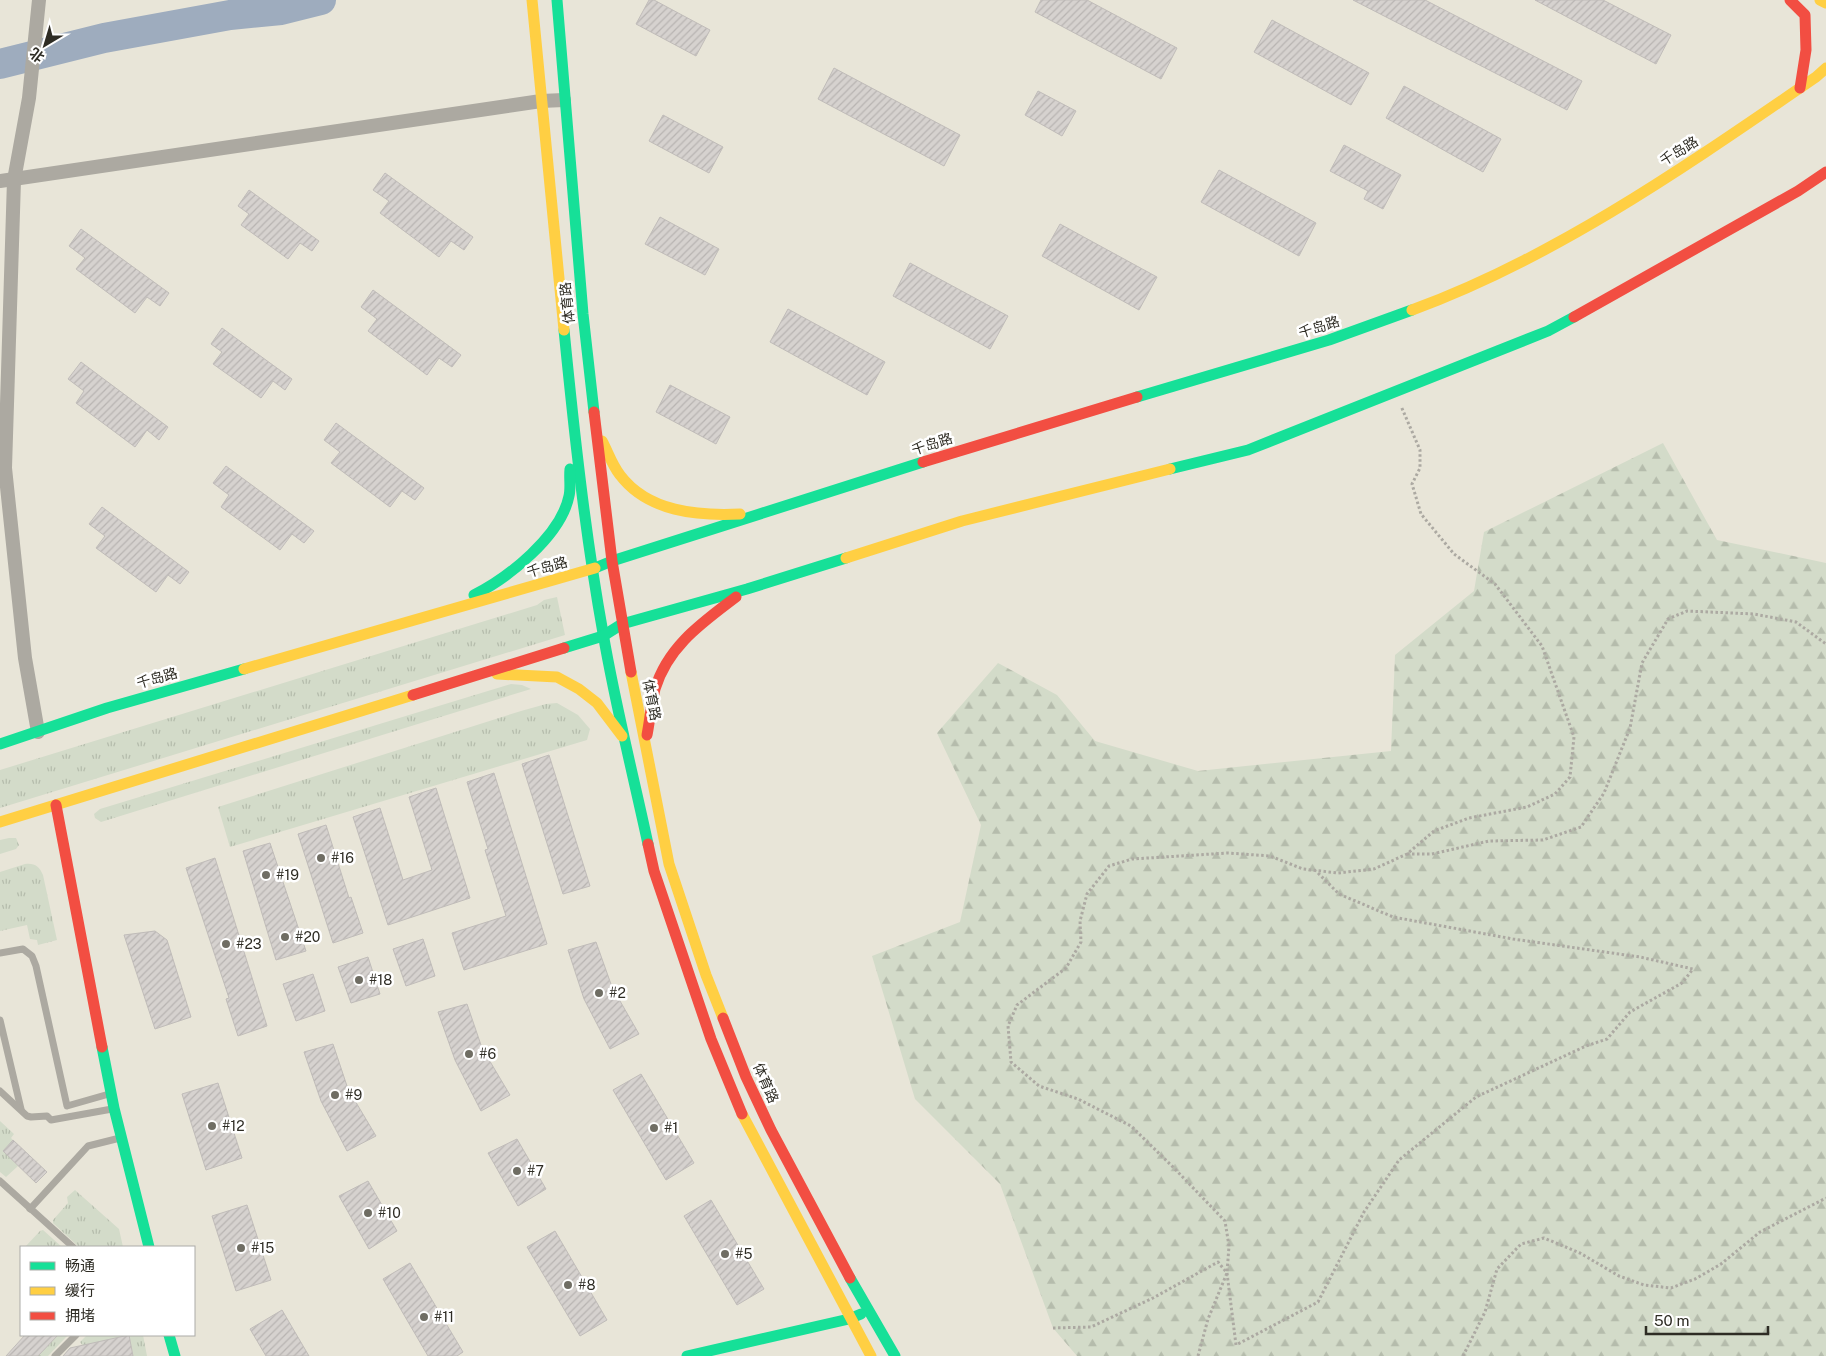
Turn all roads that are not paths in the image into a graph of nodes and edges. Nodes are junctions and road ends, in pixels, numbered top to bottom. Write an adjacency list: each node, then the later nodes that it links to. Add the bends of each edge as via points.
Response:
1 (39, 0): 12 (street, via 29,98)
2 (532, 0): 10 (street, 体育路)
3 (557, 0): 9 (street, 体育路)
4 (1790, 0): 8 (street, via 1805,15 1806,50)
5 (1820, 0): 6 (street)
6 (1826, 3)
7 (1826, 68): 8 (street, 千岛路)
8 (1800, 88): 15 (street, 千岛路, via 1690,163 1557,243 1447,297 1328,340)
9 (564, 100): 10 (street); 14 (street, 体育路)
10 (540, 101): 12 (street); 13 (street, 体育路)
11 (1826, 172): 18 (street, via 1798,191 1548,331 1248,450 962,521)
12 (7, 180): 23 (street, via 5,468 25,658)
13 (569, 381): 17 (street, 体育路); 19 (street, via 565,402 569,497 562,516 549,534 499,582)
14 (597, 433): 15 (street, via 620,475 640,495 664,508 692,514); 16 (street, 体育路)
15 (768, 512): 16 (street, 千岛路)
16 (612, 561): 17 (street, 千岛路); 20 (street, 体育路)
17 (592, 569): 19 (street, 千岛路); 21 (street, 体育路)
18 (747, 589): 20 (street); 25 (street, via 706,618 681,641 666,661 655,688)
19 (446, 611): 23 (street, 千岛路, via 107,708)
20 (622, 624): 21 (street); 25 (street, 体育路)
21 (603, 636): 22 (street); 24 (street, 体育路)
22 (480, 674): 24 (street, via 557,677 597,703); 27 (street)
23 (38, 732): 26 (street, 千岛路)
24 (625, 738): 41 (street, 体育路, via 654,870 711,1039 744,1120)
25 (645, 743): 40 (street, 体育路, via 669,864 726,1028 771,1130)
26 (0, 744)
27 (56, 805): 28 (street); 32 (street)
28 (0, 822)
29 (0, 953): 32 (lane, via 23,949 32,956 67,1106)
30 (0, 1020): 34 (lane)
31 (0, 1091): 34 (lane)
32 (112, 1093): 33 (street)
33 (114, 1108): 34 (lane, via 51,1120 47,1116 31,1117); 35 (street)
34 (21, 1110)
35 (123, 1137): 37 (lane, via 88,1146); 39 (street)
36 (0, 1181): 37 (lane)
37 (30, 1209): 38 (lane)
38 (71, 1246)
39 (149, 1246)
40 (868, 1311): 41 (street); 48 (street, 体育路)
41 (849, 1319): 46 (street); 47 (street, 体育路)
42 (75, 1336): 44 (lane)
43 (170, 1336): 45 (street)
44 (55, 1356)
45 (174, 1356)
46 (687, 1356)
47 (871, 1356)
48 (895, 1356)

